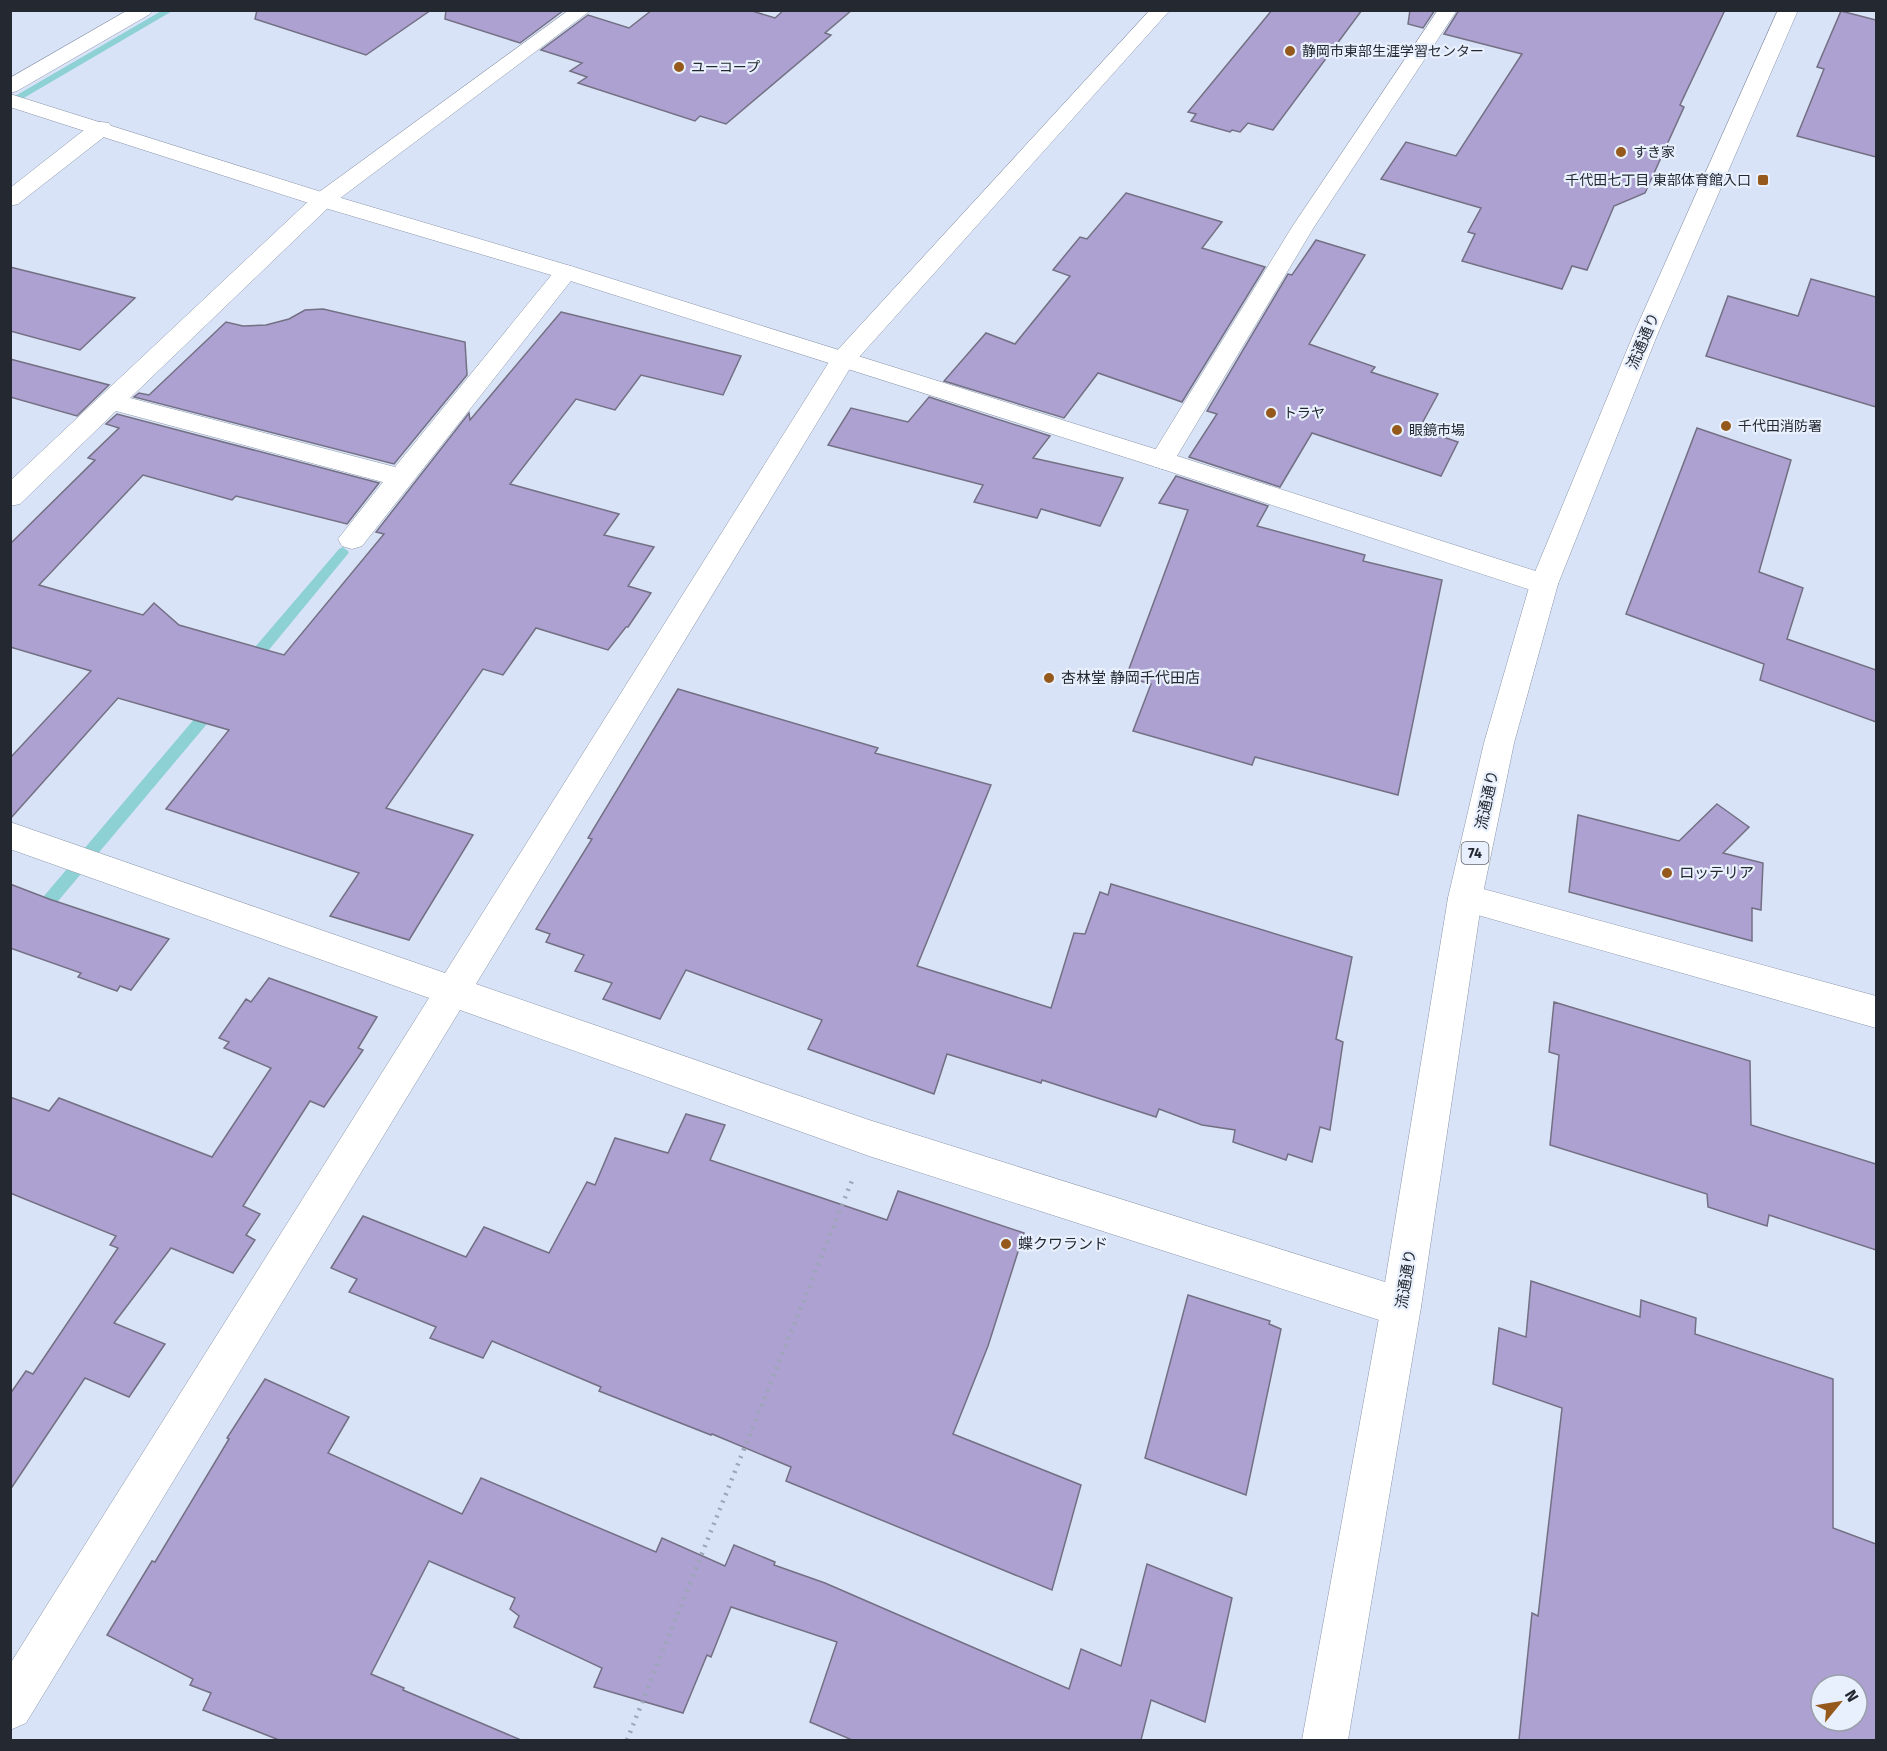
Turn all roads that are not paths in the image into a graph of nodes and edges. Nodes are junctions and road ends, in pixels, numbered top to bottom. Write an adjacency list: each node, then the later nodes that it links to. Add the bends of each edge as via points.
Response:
1 (143, 10): 6 (street)
2 (582, 10): 10 (street)
3 (1161, 10): 12 (street)
4 (1448, 10): 14 (street, via 1303,227)
5 (1788, 10): 18 (street, 流通通り / 74, via 1646,333)
6 (10, 87)
7 (10, 100): 8 (street)
8 (101, 128): 9 (street); 10 (street)
9 (10, 199)
10 (323, 200): 11 (street); 13 (street)
11 (566, 272): 12 (street); 15 (street)
12 (843, 360): 14 (street); 21 (street)
13 (110, 401): 15 (street); 16 (street)
14 (1162, 460): 18 (street)
15 (402, 478): 17 (street)
16 (10, 497)
17 (352, 539)
18 (1544, 584): 20 (street, 流通通り / 74, via 1499,743)
19 (10, 835): 21 (street)
20 (1465, 898): 22 (street); 23 (street, 流通通り / 74)
21 (454, 990): 23 (street, via 869,1138); 24 (street)
22 (1876, 1012)
23 (1401, 1307): 25 (street, 流通通り / 74)
24 (10, 1707)
25 (1325, 1740)

